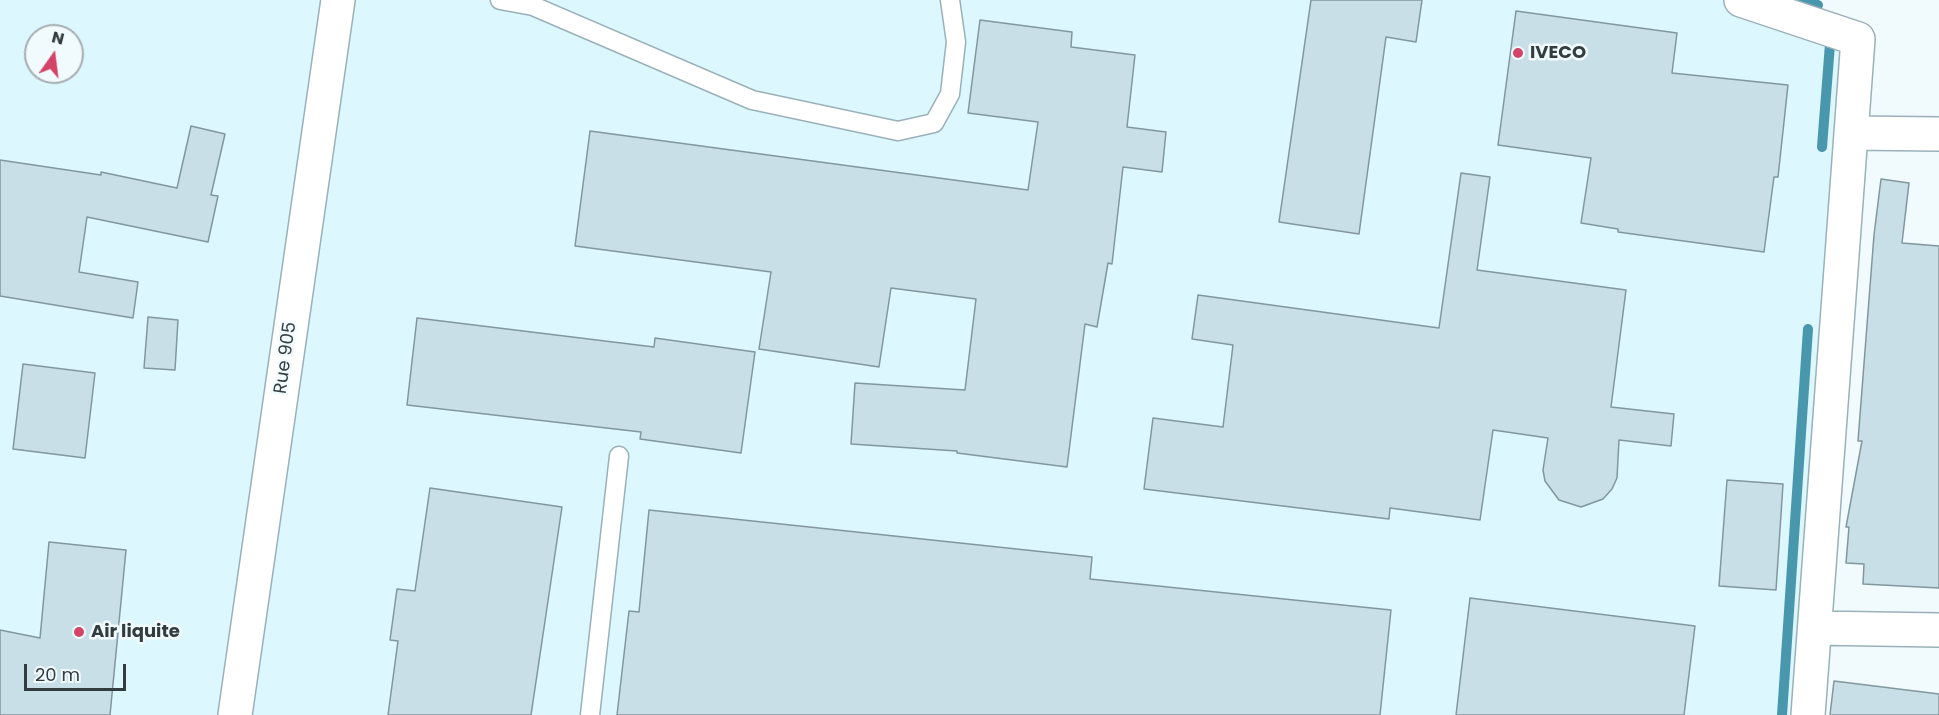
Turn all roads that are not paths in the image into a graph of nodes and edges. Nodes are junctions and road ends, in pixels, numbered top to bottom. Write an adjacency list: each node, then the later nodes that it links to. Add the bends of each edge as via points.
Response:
1 (338, 0): 11 (street, Rue 905)
2 (500, 0): 5 (lane)
3 (950, 0): 5 (lane, via 956,42 950,94 934,123 898,131 752,100)
4 (1741, 0): 6 (street, via 1858,39)
5 (537, 3)
6 (1852, 133): 7 (street); 9 (street)
7 (1939, 134)
8 (619, 456): 12 (lane)
9 (1815, 628): 10 (street); 13 (street)
10 (1939, 630)
11 (235, 715)
12 (590, 715)
13 (1808, 715)

